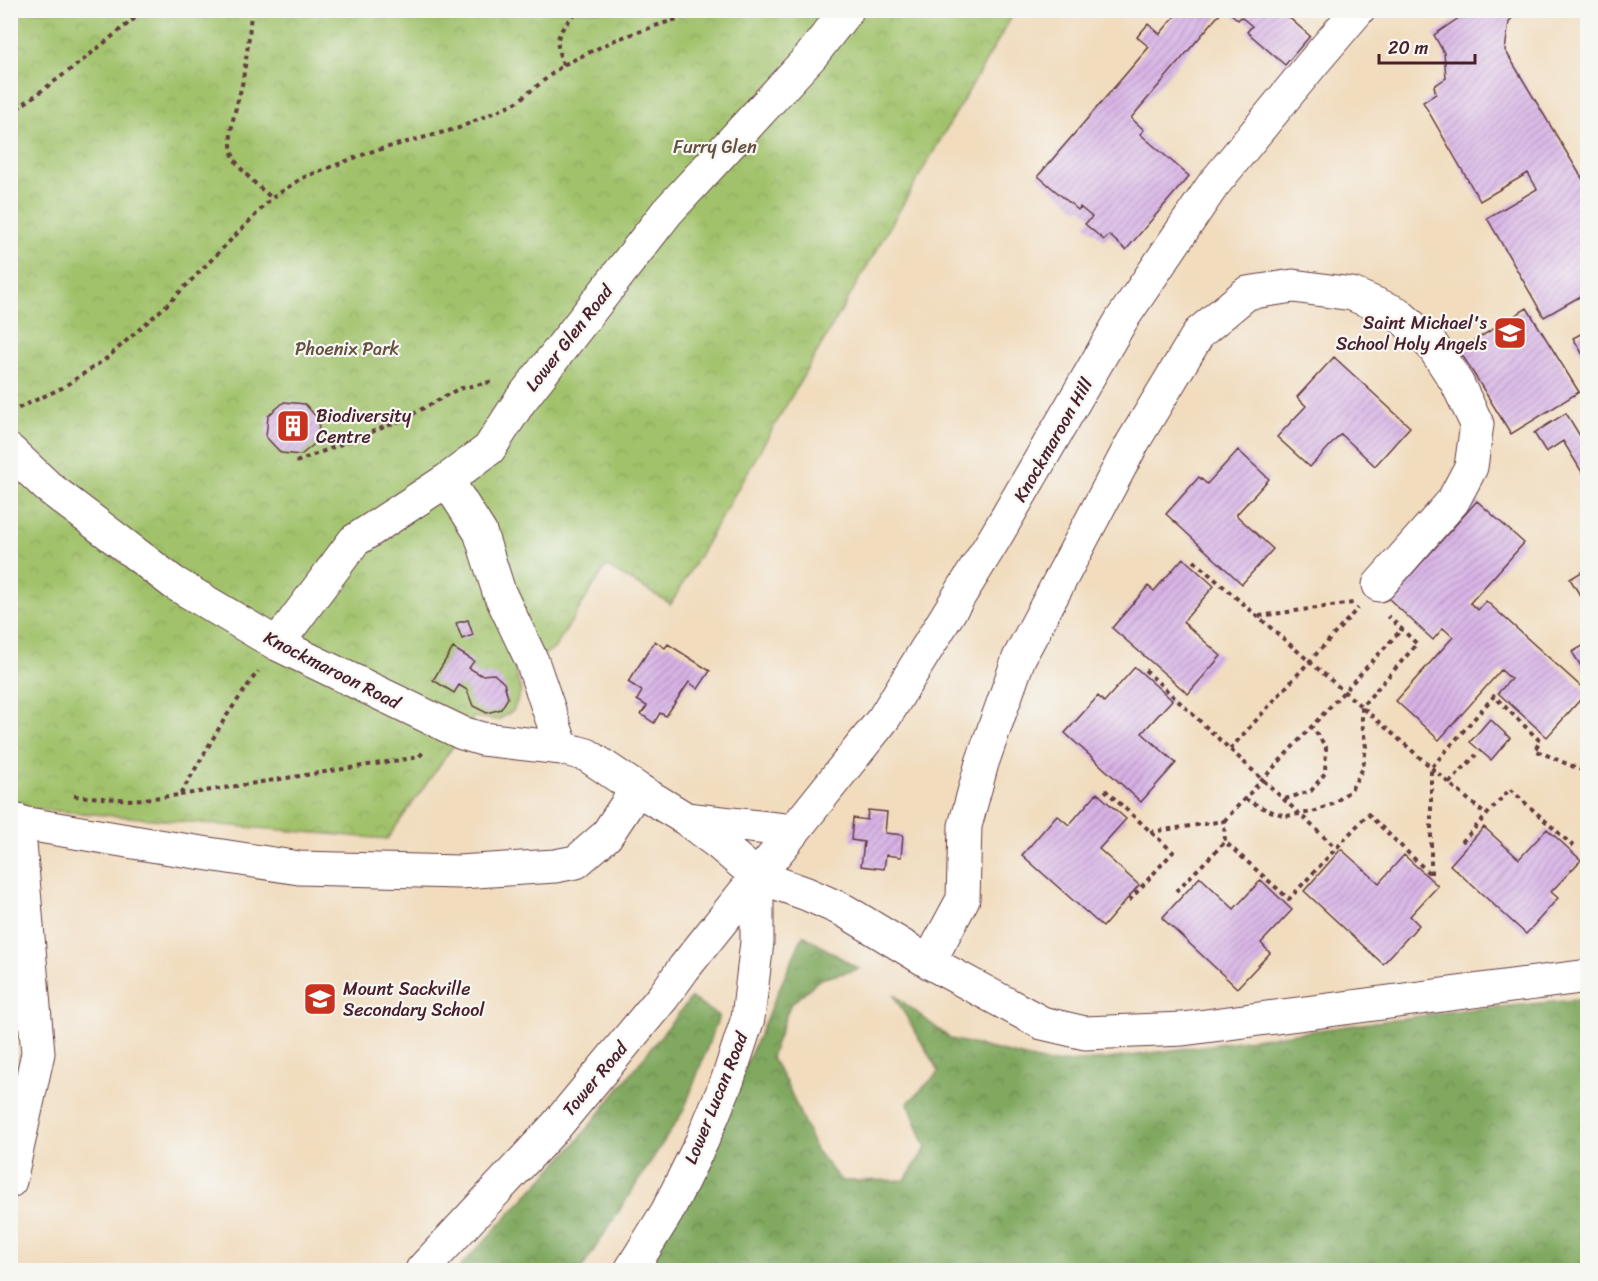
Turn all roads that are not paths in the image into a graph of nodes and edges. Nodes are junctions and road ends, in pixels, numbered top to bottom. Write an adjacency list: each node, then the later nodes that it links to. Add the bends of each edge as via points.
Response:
1 (847, 10): 4 (street, Lower Glen Road, via 811,56 667,212 530,387 489,449)
2 (1358, 10): 11 (street, Knockmaroon Hill, via 1213,185 1122,319 884,718)
3 (10, 451): 6 (street, Knockmaroon Road, via 48,487 174,583)
4 (447, 480): 6 (street, Lower Glen Road, via 354,541); 7 (street, via 480,532 499,592 532,661)
5 (1379, 585): 13 (street, via 1452,501 1471,467 1477,424 1457,382 1432,345 1397,313 1352,294 1293,286 1247,293 1199,333 1132,442 1019,658 982,763 965,826 963,899)
6 (277, 644): 7 (street, Knockmaroon Road, via 462,733)
7 (562, 748): 8 (street, Knockmaroon Road, via 587,755)
8 (637, 789): 9 (street, Knockmaroon Road); 10 (street, via 606,836 576,862 459,872 299,868)
9 (686, 819): 11 (street, Knockmaroon Road); 12 (street, Knockmaroon Road)
10 (14, 821): 15 (street, via 38,1053)
11 (794, 831): 12 (street, Knockmaroon Hill)
12 (757, 876): 13 (street, Knockmaroon Road, via 845,911); 16 (street, Tower Road, via 556,1126); 17 (street, Lower Lucan Road, via 757,942 748,1018 702,1141 667,1212)
13 (929, 962): 14 (street, Knockmaroon Road, via 1042,1023 1086,1033 1183,1029)
14 (1587, 976)
15 (10, 1181)
16 (422, 1270)
17 (631, 1270)

